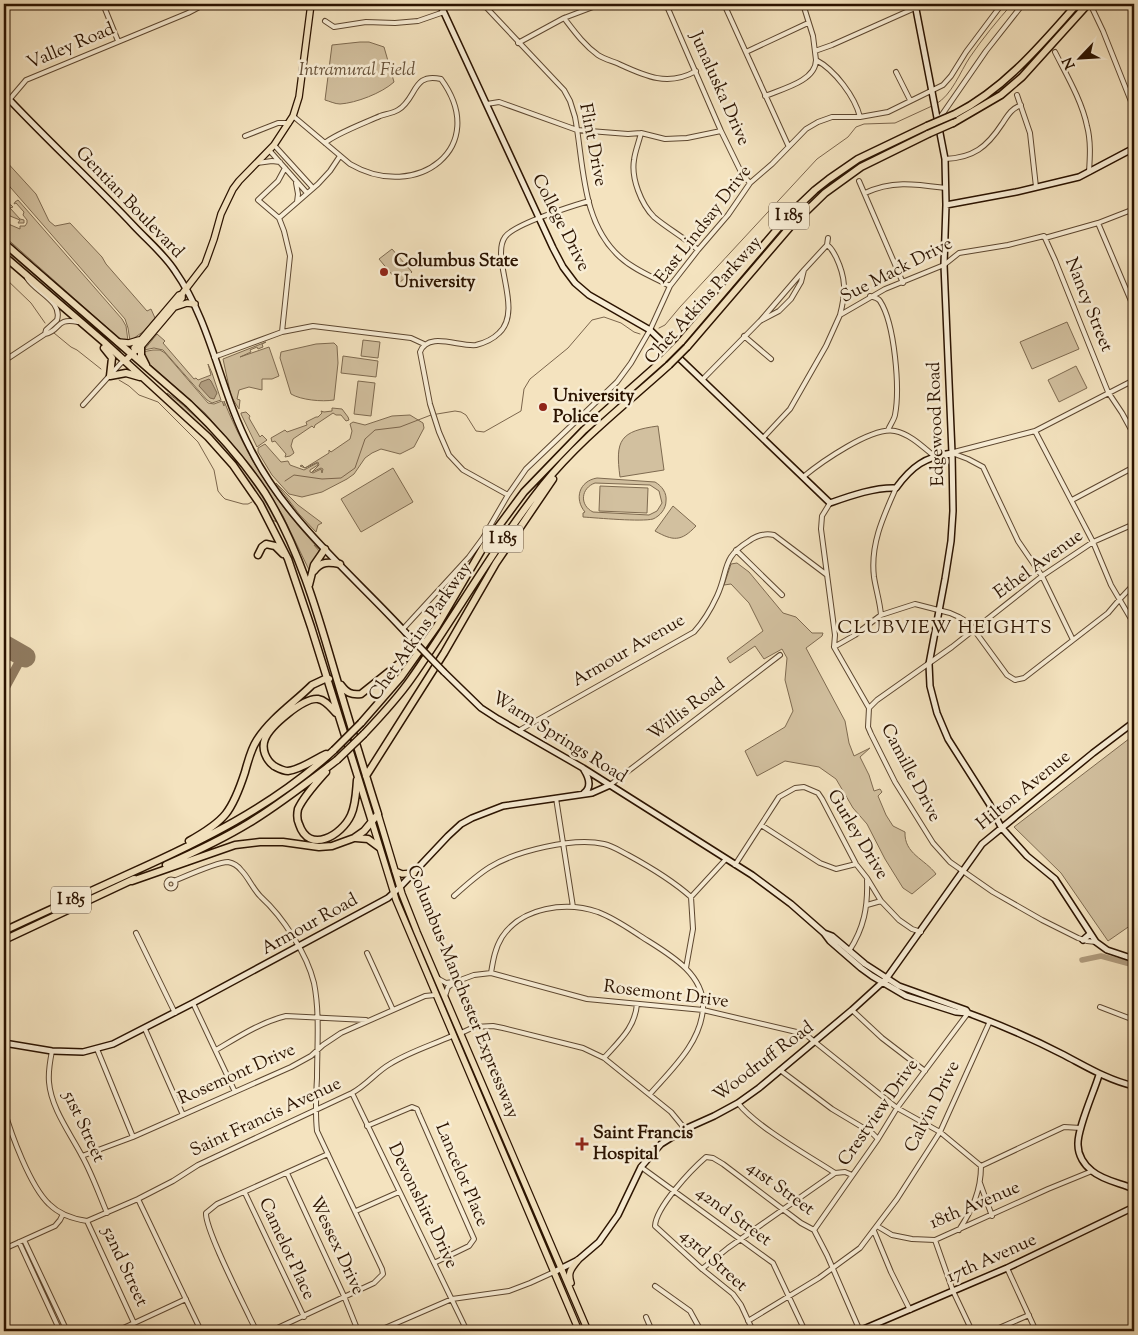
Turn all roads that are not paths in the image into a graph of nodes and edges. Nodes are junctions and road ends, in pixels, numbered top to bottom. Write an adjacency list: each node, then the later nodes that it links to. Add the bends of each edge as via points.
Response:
1 (103, 4): 21 (street)
2 (205, 4): 21 (street, Valley Road)
3 (311, 4): 38 (main road, via 300,97)
4 (440, 4): 17 (street, College Drive)
5 (601, 4): 18 (street)
6 (666, 4): 27 (street, Junaluska Drive)
7 (724, 4): 24 (street)
8 (803, 4): 20 (street)
9 (924, 4): 15 (street)
10 (1002, 4): 29 (street, East Lindsay Drive, via 951,76)
11 (1023, 4): 39 (street)
12 (1077, 4): 98 (highway, Chet Atkins Parkway / I 185, bridge, via 1007,78 982,97 955,114 858,159 815,190 792,212)
13 (1088, 4): 98 (highway, Chet Atkins Parkway / I 185, bridge, via 1022,77 1001,95 953,123 861,166 825,193)
14 (485, 5): 22 (street, Flint Drive)
15 (916, 6): 23 (street); 29 (street, Edgewood Road)
16 (1092, 10): 37 (street)
17 (444, 12): 19 (street, via 411,22 366,22 334,27); 35 (street, College Drive)
18 (564, 18): 22 (street); 27 (street, via 599,55 642,75 665,80 684,78)
19 (325, 21)
20 (808, 23): 23 (street); 24 (street)
21 (118, 41): 33 (street, Valley Road, via 26,80)
22 (518, 43): 42 (street, Flint Drive, via 564,90)
23 (815, 51): 26 (street)
24 (746, 52): 32 (street)
25 (1055, 52): 56 (street, via 1088,126)
26 (816, 60): 32 (street, via 816,67 810,74); 40 (street, via 825,65 849,93)
27 (696, 71): 43 (street, Junaluska Drive)
28 (896, 72): 34 (street)
29 (933, 92): 34 (street, East Lindsay Drive); 39 (street, Edgewood Road)
30 (4, 94): 33 (street, Gentian Boulevard)
31 (1016, 95): 36 (street)
32 (766, 96): 48 (street)
33 (9, 100): 83 (street, Gentian Boulevard, via 156,248 171,265)
34 (910, 100): 40 (street, East Lindsay Drive, via 888,112)
35 (487, 104): 42 (street, via 499,102); 70 (street, College Drive)
36 (1021, 105): 52 (street, via 1012,109 988,144 977,152); 60 (street, via 1030,133)
37 (1134, 109)
38 (293, 116): 41 (main road); 46 (street)
39 (938, 116): 52 (street, Edgewood Road)
40 (860, 117): 48 (street, East Lindsay Drive, via 818,122)
41 (288, 123): 45 (street, via 278,123); 47 (main road)
42 (577, 130): 44 (street); 65 (street, Flint Drive)
43 (721, 132): 44 (street, via 665,139); 59 (street, Junaluska Drive, via 742,174)
44 (641, 133): 76 (street, via 633,168 636,186 645,206 653,216)
45 (245, 136)
46 (325, 143): 51 (street); 51 (street, via 399,109 422,80 441,79 458,122 455,138 444,157 427,171 407,177 378,175 360,170)
47 (274, 145): 50 (main road); 61 (street)
48 (788, 145): 59 (street, East Lindsay Drive)
49 (1134, 148): 56 (street)
50 (269, 150): 53 (street); 54 (main road)
51 (340, 156): 61 (street)
52 (945, 159): 62 (street, Edgewood Road)
53 (280, 162): 54 (street); 55 (street)
54 (256, 163): 83 (main road, via 233,189 205,264)
55 (285, 168): 57 (street); 69 (street, via 258,200)
56 (1089, 172): 60 (street)
57 (296, 180): 63 (street); 66 (street)
58 (859, 181): 64 (street)
59 (750, 183): 76 (street, East Lindsay Drive)
60 (1036, 187): 67 (street)
61 (313, 188): 63 (street)
62 (945, 188): 64 (street, via 917,184 878,187); 67 (street, Edgewood Road)
63 (307, 193): 66 (street)
64 (865, 193): 81 (street)
65 (589, 201): 70 (street); 82 (street, Flint Drive, via 600,232 615,252 633,267)
66 (297, 202): 69 (street)
67 (946, 205): 78 (street, Edgewood Road)
68 (1134, 209): 71 (street, Sue Mack Drive)
69 (279, 218): 92 (street, via 290,256)
70 (540, 219): 91 (street, College Drive, via 563,268 574,283); 97 (street, via 513,231 504,240 502,254 508,318 499,334 476,344 433,341)
71 (1098, 223): 73 (street, Sue Mack Drive); 87 (street)
72 (828, 238): 75 (street)
73 (1045, 238): 78 (street, Sue Mack Drive, via 959,253); 109 (street, Nancy Street)
74 (4, 243): 95 (highway, Columbus-Manchester Expressway)
75 (827, 244): 79 (street); 88 (street, via 832,248 844,276)
76 (698, 250): 82 (street, East Lindsay Drive)
77 (4, 256): 80 (highway, Columbus-Manchester Expressway)
78 (944, 265): 81 (street, Sue Mack Drive); 116 (street, Edgewood Road)
79 (804, 270): 89 (street); 89 (street, via 792,299 780,311)
80 (25, 274): 90 (highway, Columbus-Manchester Expressway); 93 (street, via 58,311 57,320)
81 (903, 283): 84 (street, Sue Mack Drive)
82 (670, 286): 91 (street, East Lindsay Drive)
83 (185, 292): 85 (street, Gentian Boulevard); 86 (main road); 96 (main road, via 178,295)
84 (870, 296): 88 (street, Sue Mack Drive); 111 (street, via 879,300 891,328 894,348 895,416)
85 (195, 304): 86 (main road); 100 (street, Gentian Boulevard)
86 (174, 308): 96 (main road)
87 (1134, 308)
88 (840, 315): 115 (street, Sue Mack Drive, via 790,409)
89 (760, 321): 94 (street)
90 (81, 323): 93 (street, via 64,320); 103 (highway, Columbus-Manchester Expressway); 105 (highway, via 82,328 109,352 112,358)
91 (650, 330): 107 (street, College Drive); 122 (street, East Lindsay Drive, via 617,382 540,455)
92 (282, 332): 97 (street, via 313,326 410,338); 100 (street)
93 (45, 334): 102 (street)
94 (744, 336): 101 (street); 107 (street)
95 (118, 342): 96 (main road); 99 (highway, Columbus-Manchester Expressway)
96 (141, 342): 99 (main road); 104 (highway, via 141,355)
97 (424, 344): 122 (street, via 420,352 432,410 449,455 463,470)
98 (684, 344): 113 (highway, Chet Atkins Parkway / I 185, bridge, via 668,365); 142 (highway, Chet Atkins Parkway / I 185, bridge, via 584,430 524,492 484,546)
99 (133, 353): 103 (main road); 104 (highway, Columbus-Manchester Expressway)
100 (214, 357): 120 (street, Gentian Boulevard, via 246,440)
101 (771, 359)
102 (4, 361)
103 (125, 361): 105 (street); 106 (highway, Columbus-Manchester Expressway)
104 (149, 370): 136 (highway, Columbus-Manchester Expressway, via 215,429 250,473 286,531)
105 (110, 376): 106 (highway, via 126,373); 110 (street)
106 (144, 378): 131 (highway, Columbus-Manchester Expressway, via 208,437 233,465 269,519)
107 (702, 380): 115 (street, College Drive)
108 (1134, 380): 109 (street)
109 (1108, 392): 112 (street); 114 (street, Nancy Street)
110 (83, 405)
111 (888, 430): 117 (street, via 904,434); 119 (street, via 836,452)
112 (1035, 431): 116 (street); 123 (street)
113 (594, 432): 157 (highway, Chet Atkins Parkway / I 185, bridge, via 573,451 521,514 410,680 388,708); 159 (highway, via 552,481 496,563 444,653)
114 (1134, 435)
115 (763, 438): 119 (street, College Drive)
116 (952, 453): 117 (street); 134 (street, via 983,467 1018,541); 139 (street, Edgewood Road, via 953,511)
117 (934, 456): 121 (street, via 915,466)
118 (1134, 467): 123 (street)
119 (803, 477): 124 (street, College Drive)
120 (271, 483): 127 (street, Warm Springs Road)
121 (896, 488): 124 (street); 140 (street, via 875,543 874,578)
122 (508, 495): 144 (street, East Lindsay Drive, via 469,557)
123 (1072, 500): 126 (street)
124 (830, 503): 133 (street, Camille Drive, via 822,516 821,529)
125 (1134, 524): 126 (street, Ethel Avenue)
126 (1093, 542): 134 (street, Ethel Avenue); 138 (street)
127 (326, 549): 130 (street, Warm Springs Road); 132 (highway, via 317,558)
128 (736, 550): 133 (street, via 760,535 774,535); 137 (street); 155 (street, Armour Avenue, via 724,570 715,601 694,632)
129 (258, 554): 131 (highway, via 262,547 270,544 279,549)
130 (340, 564): 132 (highway, via 323,563); 144 (street, Warm Springs Road)
131 (291, 567): 149 (highway, Columbus-Manchester Expressway)
132 (312, 574): 136 (highway)
133 (827, 575): 146 (street, Camille Drive, via 836,636)
134 (1042, 576): 143 (street, Ethel Avenue); 145 (street)
135 (1134, 584): 138 (street)
136 (309, 586): 150 (highway, Columbus-Manchester Expressway)
137 (782, 595)
138 (1119, 600): 141 (street); 145 (street, via 1108,613)
139 (939, 611): 140 (street, via 915,604); 143 (street, via 959,617); 148 (street, Edgewood Road)
140 (882, 615): 146 (street)
141 (1134, 624)
142 (437, 626): 150 (highway, via 401,662 361,694 347,693); 156 (highway, Chet Atkins Parkway / I 185, bridge, via 401,677)
143 (974, 629): 145 (street, via 1007,675 1015,680 1024,678); 148 (street, Ethel Avenue)
144 (404, 631): 155 (street, Warm Springs Road, bridge, via 482,708)
145 (1073, 640)
146 (834, 647): 152 (street, Camille Drive)
147 (780, 655): 161 (street, Willis Road)
148 (929, 664): 152 (street, Ethel Avenue); 167 (street, Edgewood Road, via 937,714 948,739)
149 (327, 678): 151 (highway); 153 (highway, Columbus-Manchester Expressway); 174 (highway, via 312,685 268,725 256,741 238,794 229,811 215,826)
150 (337, 678): 151 (highway, Columbus-Manchester Expressway)
151 (343, 698): 159 (highway, Columbus-Manchester Expressway)
152 (869, 708): 175 (street, Camille Drive, via 868,727 895,782 933,843)
153 (338, 715): 156 (highway, via 317,698 302,703 271,730 263,748 270,763 287,771); 160 (highway, Columbus-Manchester Expressway)
154 (1134, 722): 167 (street, Hilton Avenue)
155 (518, 731): 158 (street, Warm Springs Road)
156 (334, 750): 174 (highway, Chet Atkins Parkway / I 185, via 259,807)
157 (337, 760): 160 (highway, via 315,784 298,810 297,819 306,835 313,840 321,840 345,825 354,805); 179 (highway, Chet Atkins Parkway / I 185, via 250,823)
158 (583, 768): 161 (street, Warm Springs Road); 162 (street, via 590,783)
159 (366, 776): 164 (highway, Columbus-Manchester Expressway)
160 (357, 777): 165 (highway, Columbus-Manchester Expressway)
161 (610, 785): 162 (street, Armour Road); 171 (street, Warm Springs Road)
162 (583, 794): 163 (street, Armour Road)
163 (556, 798): 169 (street); 177 (street, Armour Road, via 503,806 472,818 448,836)
164 (378, 814): 165 (highway); 176 (main road, Columbus-Manchester Expressway)
165 (372, 822): 168 (highway); 170 (main road, Columbus-Manchester Expressway)
166 (761, 825): 172 (street, via 820,863 836,868); 172 (street, Gurley Drive, via 779,796 795,788 809,788 822,799); 173 (street, Gurley Drive)
167 (1001, 827): 175 (street, Hilton Avenue, via 982,844); 193 (street, Edgewood Road, via 1027,856 1055,878)
168 (354, 838): 170 (highway, via 368,839); 179 (highway, via 320,847 275,842 235,846)
169 (562, 843): 184 (street, via 506,859 490,867); 185 (street, via 613,846); 188 (street)
170 (379, 847): 182 (main road, Columbus-Manchester Expressway)
171 (726, 859): 173 (street, Warm Springs Road); 185 (street)
172 (856, 864): 178 (street, Gurley Drive)
173 (735, 865): 192 (street, Warm Springs Road, via 783,898)
174 (138, 870): 189 (highway, Chet Atkins Parkway / I 185)
175 (962, 870): 183 (street, Hilton Avenue); 195 (street, Camille Drive, via 1013,904)
176 (395, 871): 177 (main road); 181 (main road, Columbus-Manchester Expressway)
177 (414, 873): 181 (street, Armour Road)
178 (867, 878): 186 (street, Gurley Drive); 187 (street)
179 (132, 881): 194 (highway, Chet Atkins Parkway / I 185)
180 (174, 881): 197 (street, via 221,863 231,863 276,910)
181 (400, 887): 182 (street, Armour Road); 203 (main road, Columbus-Manchester Expressway)
182 (393, 893): 197 (street, Armour Road); 206 (main road, Columbus-Manchester Expressway)
183 (946, 894): 190 (street, Woodruff Road)
184 (454, 896)
185 (691, 897): 201 (street, via 693,929)
186 (880, 901): 187 (street); 190 (street, Gurley Drive, via 899,920)
187 (867, 905): 198 (street, via 858,936)
188 (573, 907): 201 (street, via 608,916 670,954); 202 (street, via 539,911 514,923 496,949)
189 (4, 931)
190 (921, 932): 204 (street, Woodruff Road)
191 (136, 933): 216 (street)
192 (824, 933): 198 (street, Warm Springs Road); 204 (street, Warm Springs Road, via 861,968)
193 (1090, 934): 195 (street); 196 (street, Edgewood Road)
194 (4, 940)
195 (1083, 940): 196 (street, Camille Drive)
196 (1096, 942): 200 (street, via 1106,950)
197 (298, 947): 210 (street, Armour Road); 218 (street, via 314,983)
198 (849, 951): 204 (street, Warm Springs Road)
199 (367, 952): 213 (street)
200 (1134, 959)
201 (686, 968): 214 (street, via 703,998)
202 (491, 973): 205 (street, Rosemont Drive); 211 (street, Rosemont Drive, via 587,999)
203 (437, 978): 205 (street); 209 (main road, Columbus-Manchester Expressway)
204 (884, 981): 215 (street, Woodruff Road); 217 (street, Warm Springs Road)
205 (455, 982): 209 (street, via 448,987)
206 (432, 988): 207 (main road, Columbus-Manchester Expressway); 208 (street, Rosemont Drive)
207 (435, 995): 208 (street, Rosemont Drive); 224 (main road, Columbus-Manchester Expressway)
208 (425, 996): 213 (street, Rosemont Drive)
209 (445, 996): 223 (main road, Columbus-Manchester Expressway)
210 (194, 1003): 216 (street, Armour Road); 228 (street)
211 (637, 1004): 214 (street, Rosemont Drive); 231 (street, via 633,1023)
212 (1100, 1007): 220 (street)
213 (393, 1010): 219 (street, Rosemont Drive)
214 (703, 1010): 225 (street, Rosemont Drive, via 805,1034); 238 (street, via 695,1038)
215 (852, 1010): 225 (street, Woodruff Road); 233 (street)
216 (175, 1013): 222 (street, Armour Road)
217 (968, 1013): 221 (street, Warm Springs Road); 233 (street, Crestview Drive)
218 (317, 1018): 219 (street); 228 (street, via 277,1018); 230 (street)
219 (368, 1020): 230 (street, Rosemont Drive, via 331,1038)
220 (1134, 1020)
221 (990, 1021): 234 (street, Warm Springs Road); 247 (street, Calvin Drive)
222 (145, 1029): 227 (street, Armour Road); 243 (street)
223 (461, 1033): 231 (street, via 474,1027 493,1026 583,1048); 259 (main road, Columbus-Manchester Expressway)
224 (452, 1036): 237 (street, Saint Francis Avenue, via 392,1063); 250 (main road, Columbus-Manchester Expressway)
225 (814, 1042): 232 (street, Woodruff Road); 240 (street, Rosemont Drive)
226 (4, 1043): 229 (street, Armour Road)
227 (97, 1050): 229 (street, Armour Road); 248 (street)
228 (216, 1050): 236 (street)
229 (52, 1051): 252 (street, 51st Street, via 49,1083 56,1107)
230 (317, 1051): 236 (street, Rosemont Drive, via 301,1062); 242 (street)
231 (604, 1058): 238 (street)
232 (779, 1070): 239 (street, Woodruff Road); 249 (street)
233 (925, 1071): 240 (street, Crestview Drive)
234 (1099, 1075): 235 (street, Warm Springs Road); 245 (street)
235 (1134, 1086)
236 (235, 1092): 243 (street, Rosemont Drive)
237 (352, 1093): 242 (street, Saint Francis Avenue); 244 (street, Devonshire Drive)
238 (650, 1094): 246 (street)
239 (738, 1103): 246 (street, Woodruff Road); 257 (street, via 763,1125)
240 (897, 1108): 247 (street, Rosemont Drive); 249 (street, Crestview Drive)
241 (4, 1109): 270 (street, 52nd Street, via 27,1170 39,1192)
242 (316, 1110): 251 (street, via 317,1131); 265 (street, Saint Francis Avenue, via 198,1165)
243 (183, 1115): 248 (street, Rosemont Drive)
244 (368, 1126): 263 (street, Devonshire Drive); 283 (street, Lancelot Place, via 414,1107 419,1114 474,1240 469,1246)
245 (1081, 1128): 254 (street, via 1064,1127); 255 (street, via 1080,1157)
246 (685, 1129): 253 (street, Woodruff Road, via 662,1144)
247 (940, 1132): 254 (street, Rosemont Drive); 273 (street, Calvin Drive)
248 (133, 1137): 252 (street, Rosemont Drive)
249 (878, 1139): 258 (street, Crestview Drive)
250 (503, 1152): 259 (main road, via 517,1178); 288 (main road, Columbus-Manchester Expressway)
251 (328, 1154): 256 (street); 268 (street)
252 (82, 1156): 269 (street, 51st Street)
253 (641, 1166): 262 (street, 42nd Street); 282 (street, Woodruff Road, via 613,1224 599,1242)
254 (981, 1166): 260 (street)
255 (1092, 1171): 261 (street); 271 (street, 18th Avenue)
256 (287, 1173): 264 (street); 292 (street, Wessex Drive)
257 (835, 1173): 258 (street); 267 (street)
258 (852, 1175): 274 (street, Crestview Drive)
259 (524, 1179): 284 (main road, Columbus-Manchester Expressway)
260 (980, 1182): 271 (street); 275 (street, via 974,1204)
261 (1134, 1189)
262 (673, 1191): 267 (street, 41st Street, via 706,1158 713,1158); 277 (street, 42nd Street); 287 (street, 43rd Street, via 655,1226)
263 (399, 1192): 268 (street); 283 (street, Devonshire Drive)
264 (245, 1193): 298 (street, Camelot Place); 308 (street, via 220,1203 206,1213 206,1220 250,1318)
265 (138, 1199): 269 (street, Saint Francis Avenue); 294 (street)
266 (1134, 1207): 286 (street, 17th Avenue)
267 (784, 1210): 274 (street, 41st Street); 277 (street)
268 (356, 1211): 292 (street, via 383,1274 380,1279)
269 (107, 1213): 272 (street, Saint Francis Avenue)
270 (63, 1214): 272 (street, 52nd Street); 278 (street, via 55,1226)
271 (992, 1216): 275 (street, 18th Avenue)
272 (87, 1221): 301 (street, 52nd Street)
273 (877, 1226): 276 (street); 279 (street, 18th Avenue, via 892,1235 912,1240)
274 (814, 1230): 285 (street, 41st Street)
275 (959, 1230): 279 (street, 18th Avenue)
276 (874, 1231): 285 (street, via 860,1248); 296 (street)
277 (741, 1239): 287 (street); 291 (street, 42nd Street, via 773,1263)
278 (24, 1240): 280 (street); 305 (street)
279 (936, 1240): 290 (street)
280 (18, 1242): 281 (street); 304 (street)
281 (4, 1249)
282 (578, 1260): 284 (street, Woodruff Road); 293 (main road, via 569,1274)
283 (434, 1263): 295 (street, Devonshire Drive)
284 (562, 1268): 288 (street, Woodruff Road); 293 (main road, Columbus-Manchester Expressway)
285 (833, 1268): 291 (street); 319 (street, 41st Street)
286 (1007, 1268): 290 (street, 17th Avenue); 297 (street)
287 (702, 1269): 300 (street, 43rd Street, via 733,1294)
288 (554, 1272): 295 (street, Woodruff Road, via 508,1291); 313 (main road, Columbus-Manchester Expressway)
289 (655, 1286): 316 (street, via 690,1310)
290 (954, 1291): 296 (street, 17th Avenue); 320 (street)
291 (789, 1295): 300 (street); 318 (street, 42nd Street)
292 (344, 1296): 298 (street); 310 (street, Wessex Drive)
293 (574, 1297): 314 (main road, Columbus-Manchester Expressway)
294 (186, 1299): 301 (street); 307 (street)
295 (452, 1299): 311 (street, Woodruff Road); 312 (street, Devonshire Drive)
296 (910, 1310): 319 (street, 17th Avenue)
297 (1029, 1315): 321 (street); 322 (street)
298 (304, 1317): 309 (street)
299 (646, 1317): 315 (street)
300 (748, 1321): 317 (street, 43rd Street)
301 (134, 1323): 306 (street)
302 (4, 1326): 303 (street)
303 (6, 1331)
304 (60, 1331)
305 (67, 1331)
306 (117, 1331)
307 (201, 1331)
308 (259, 1331)
309 (271, 1331)
310 (358, 1331)
311 (378, 1331)
312 (467, 1331)
313 (579, 1331)
314 (588, 1331)
315 (652, 1331)
316 (701, 1331)
317 (753, 1331)
318 (804, 1331)
319 (860, 1331)
320 (972, 1331)
321 (992, 1331)
322 (1036, 1331)

